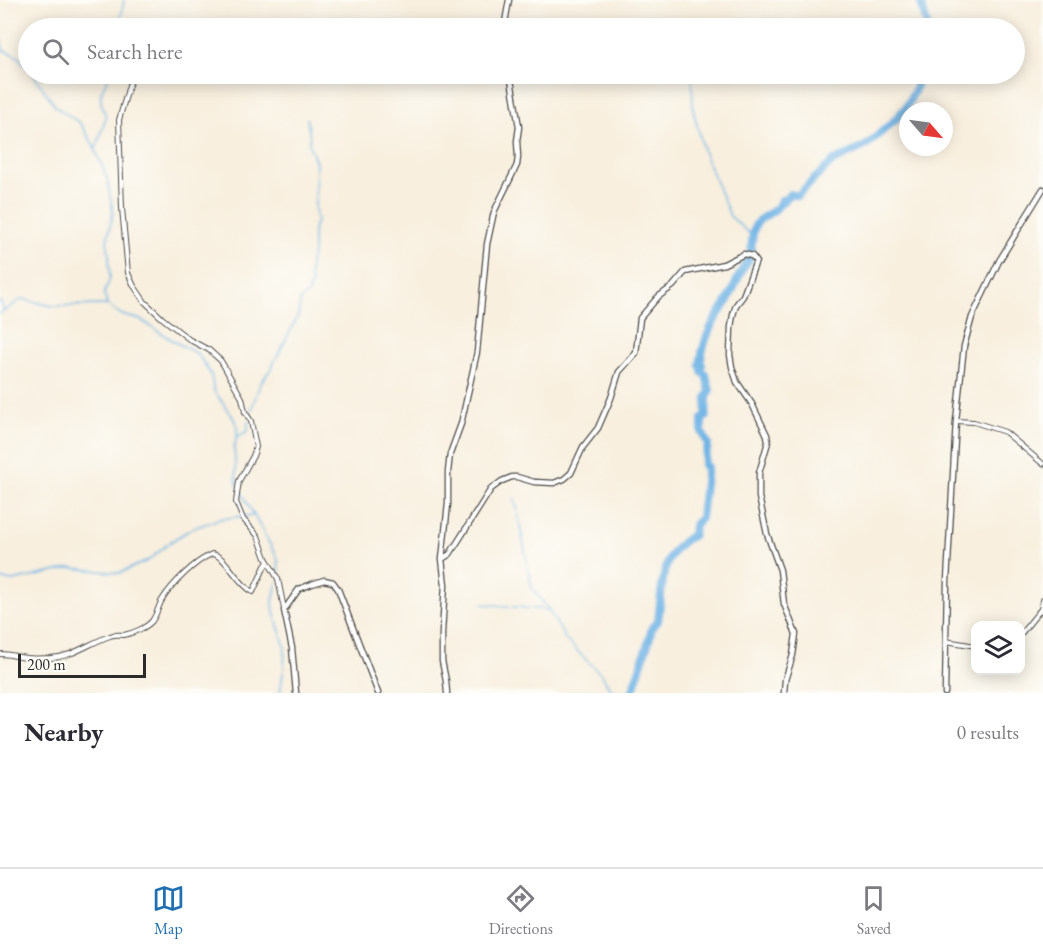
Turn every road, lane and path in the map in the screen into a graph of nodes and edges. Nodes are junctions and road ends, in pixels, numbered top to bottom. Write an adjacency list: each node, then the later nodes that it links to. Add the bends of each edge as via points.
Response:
1 (509, 0): 2 (street)
2 (506, 18)
3 (129, 84): 9 (street, via 119,120 129,278 142,299 158,314 221,361 242,398 256,447 239,482 236,502 243,519 258,536)
4 (512, 84): 8 (street, via 519,127 517,165 494,212 487,244 477,352 450,454)
5 (1043, 189): 6 (street, via 999,261 972,318 964,346)
6 (956, 421): 7 (street, via 1005,432); 13 (street)
7 (1043, 464)
8 (442, 559): 18 (street, via 442,661); 19 (street, via 450,554 491,489 502,481 517,477 554,483 571,473 583,447 598,428 619,372 636,353 640,318 658,297 685,272 752,256 756,261 754,268 733,315 730,355 737,382 767,435 759,473 759,497 780,570 784,604 796,634)
9 (268, 562): 11 (street, via 278,579); 15 (street, via 253,592 245,588 221,556 212,554 187,571 165,595 152,621 138,630 113,635 63,656 28,658)
10 (1043, 600): 12 (street, via 1041,609)
11 (285, 610): 16 (street); 17 (street, via 299,589 324,580 333,582)
12 (1025, 629)
13 (946, 641): 14 (street); 20 (street)
14 (971, 645)
15 (0, 654)
16 (296, 693)
17 (378, 693)
18 (447, 693)
19 (784, 693)
20 (945, 693)

